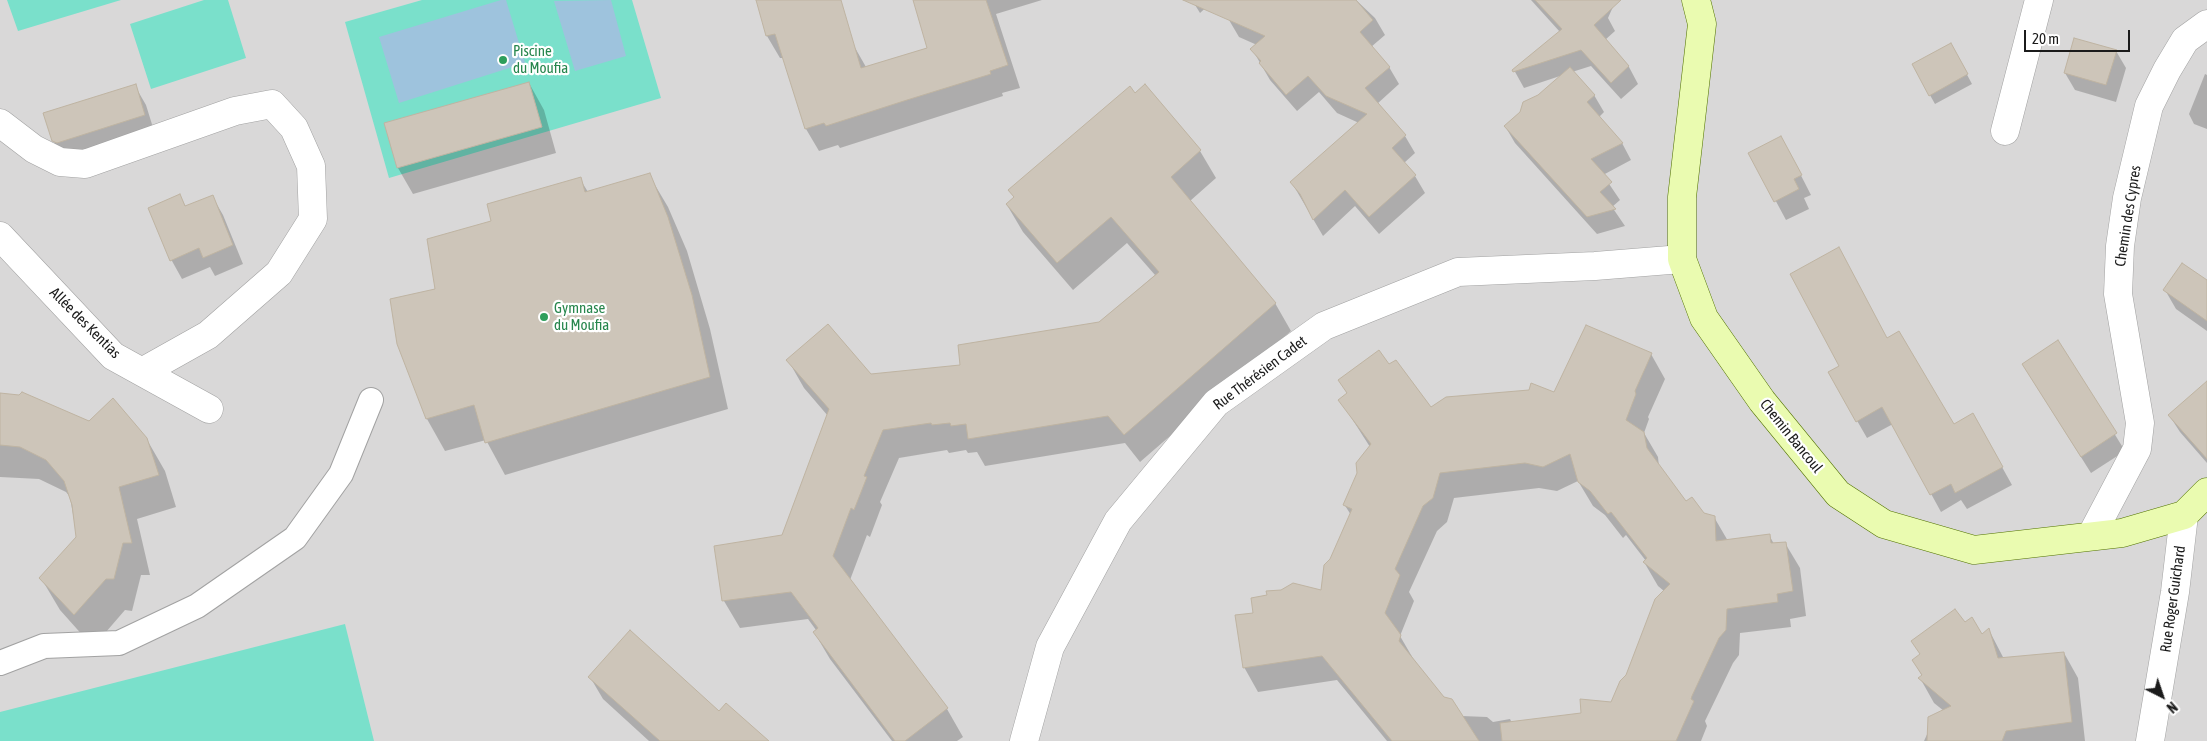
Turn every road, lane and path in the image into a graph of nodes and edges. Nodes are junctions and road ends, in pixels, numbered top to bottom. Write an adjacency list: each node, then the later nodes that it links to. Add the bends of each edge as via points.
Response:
1 (1696, 0): 7 (main road, Chemin Bancoul, via 1702,24 1682,197)
2 (2039, 0): 5 (street)
3 (2207, 24): 13 (street, Chemin des Cypres, via 2186,40 2149,106 2128,198 2120,246 2118,294 2140,423 2137,449)
4 (0, 124): 8 (street, via 34,149 60,162 85,164 235,111 272,104 294,128 311,166 313,219 280,273 208,335)
5 (2005, 130)
6 (0, 236): 8 (street, Allée des Kentias, via 113,356)
7 (1682, 259): 13 (main road, Chemin Bancoul, via 1704,318 1762,401 1838,494 1884,524 1974,550); 15 (street, Rue Thérésien Cadet, via 1458,272 1324,326 1216,403 1118,520 1050,647)
8 (142, 372): 10 (street, Allée des Kentias)
9 (371, 400): 14 (street, via 340,474 295,538 197,606 120,643 44,646)
10 (209, 410)
11 (2207, 492): 12 (main road, Chemin Bancoul)
12 (2184, 515): 13 (main road, Chemin Bancoul, via 2122,533); 16 (street, Rue Roger Guichard, via 2175,592)
13 (2091, 536)
14 (0, 663)
15 (1024, 741)
16 (2150, 741)

